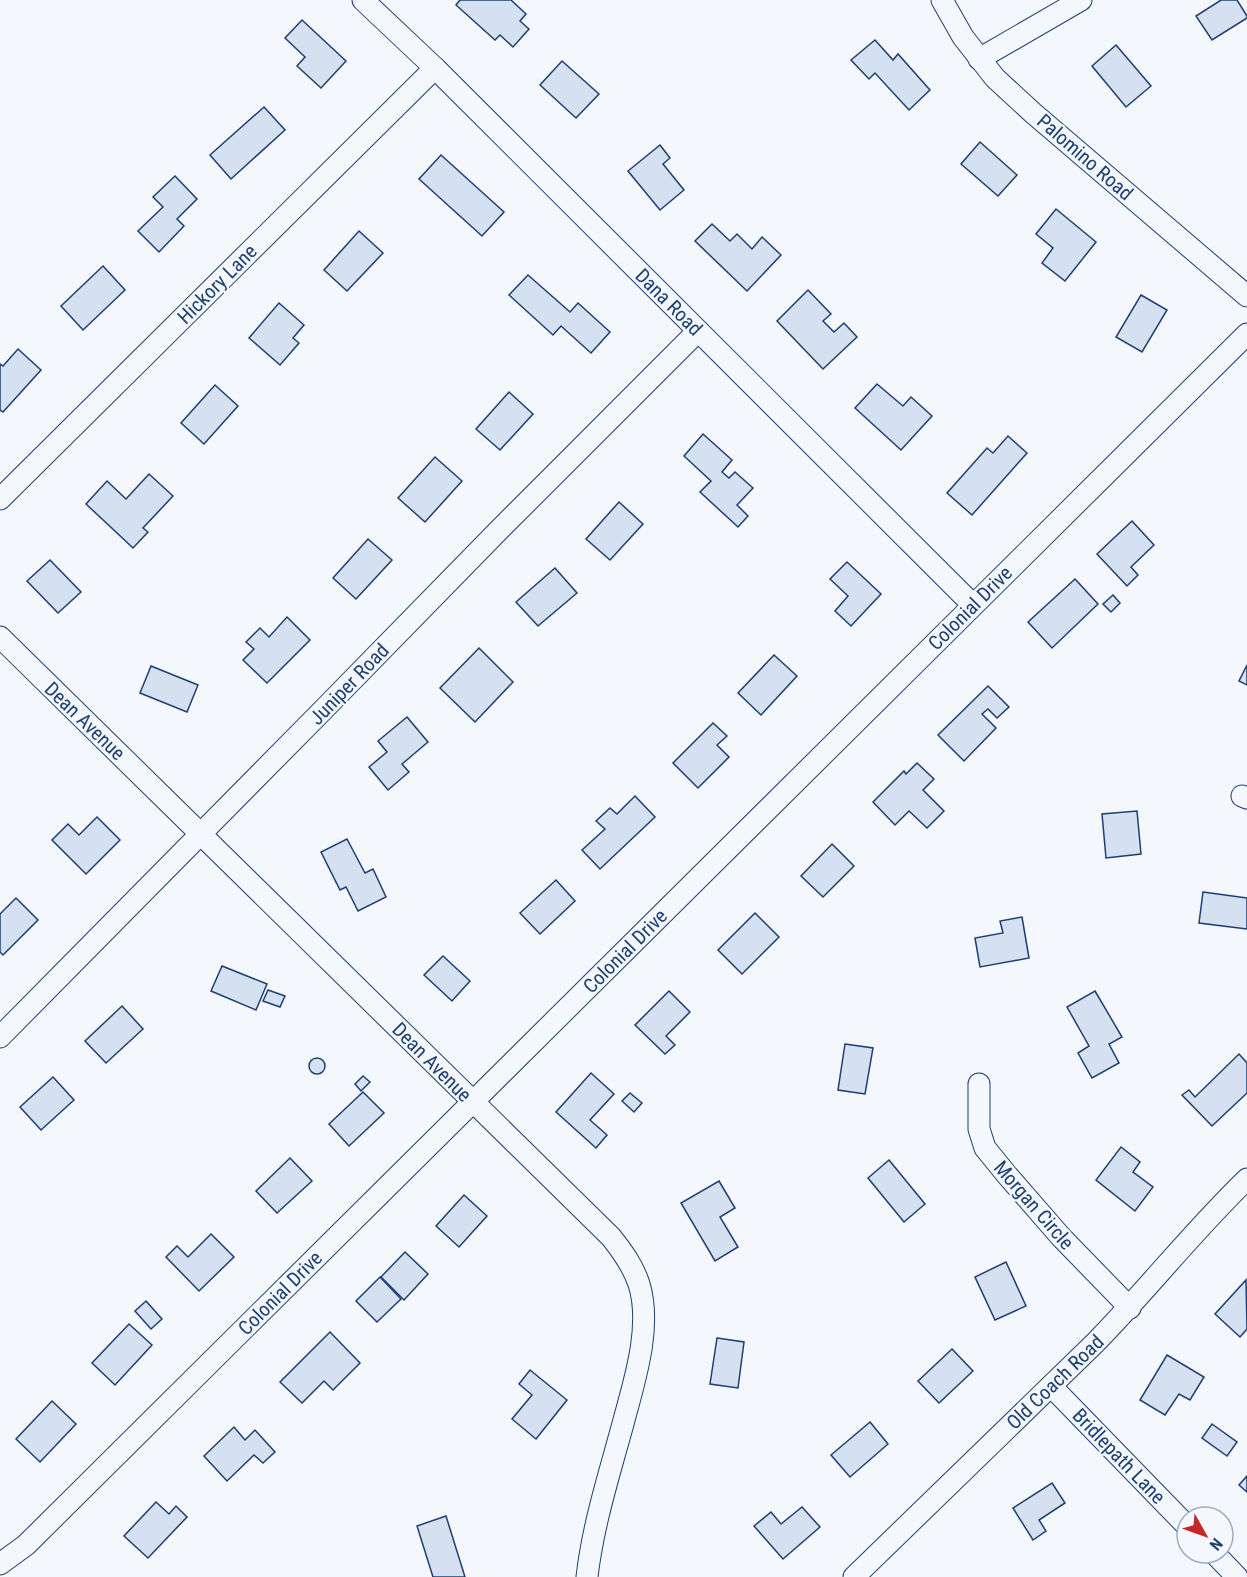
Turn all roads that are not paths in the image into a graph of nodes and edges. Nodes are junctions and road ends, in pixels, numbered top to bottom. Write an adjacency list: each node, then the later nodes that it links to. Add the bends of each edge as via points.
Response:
1 (363, 0): 5 (street, Dana Road)
2 (942, 0): 4 (street, Palomino Road)
3 (1081, 0): 4 (street)
4 (979, 59): 6 (street, Palomino Road, via 1034,113)
5 (435, 68): 7 (street, Dana Road); 9 (street, Hickory Lane)
6 (1247, 296)
7 (698, 331): 10 (street, Dana Road); 12 (street, Juniper Road)
8 (1247, 333): 10 (street, Colonial Drive)
9 (0, 499)
10 (973, 605): 15 (street, Colonial Drive)
11 (0, 637): 12 (street, Dean Avenue)
12 (200, 834): 13 (street, Juniper Road); 15 (street, Dean Avenue)
13 (0, 1036)
14 (979, 1084): 17 (street, Morgan Circle, via 979,1129 985,1149 1061,1237)
15 (473, 1102): 20 (street, Colonial Drive, via 26,1545); 22 (street, Dean Avenue, via 611,1237 629,1260 640,1285 644,1313 637,1369)
16 (1247, 1179): 17 (street, Old Coach Road)
17 (1130, 1308): 18 (street, Old Coach Road)
18 (1051, 1386): 19 (street, Bridlepath Lane); 23 (street, Old Coach Road)
19 (1175, 1514)
20 (0, 1564)
21 (1226, 1565): 24 (street)
22 (587, 1577)
23 (854, 1577)
24 (1237, 1577)

